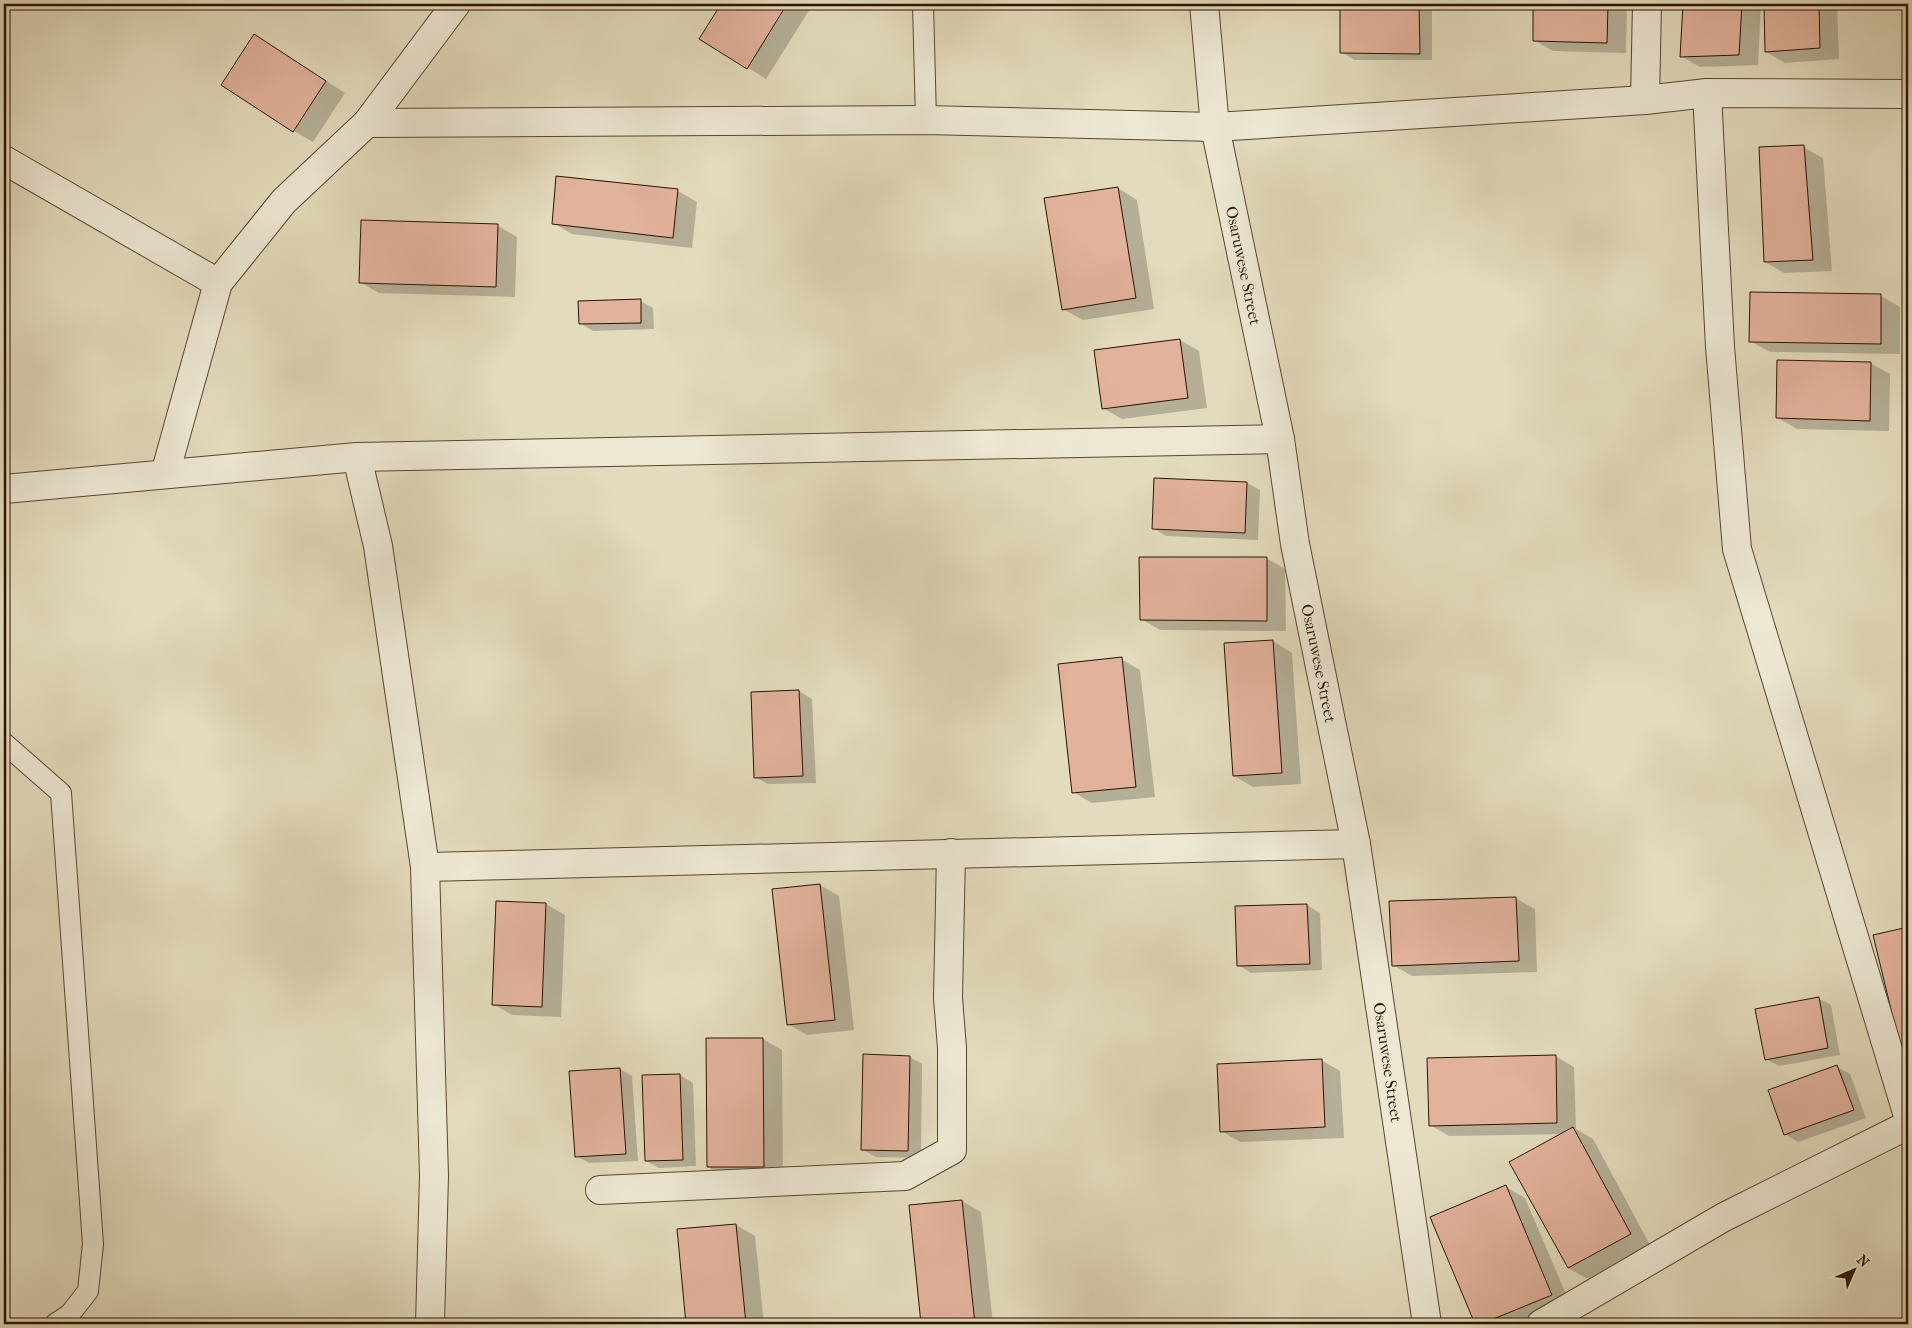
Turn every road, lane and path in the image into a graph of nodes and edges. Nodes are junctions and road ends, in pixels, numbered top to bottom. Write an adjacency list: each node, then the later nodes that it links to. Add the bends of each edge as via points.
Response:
1 (456, 4): 9 (street)
2 (923, 4): 8 (lane)
3 (1204, 4): 10 (street, Osaruwese Street)
4 (1647, 4): 7 (street)
5 (1708, 93): 6 (street); 7 (street); 21 (street, via 1720,347 1737,549)
6 (1908, 94)
7 (1645, 100): 10 (street)
8 (926, 120): 9 (street); 10 (street)
9 (367, 123): 12 (street, via 284,201)
10 (1215, 127): 13 (street, Osaruwese Street)
11 (4, 160): 12 (street)
12 (218, 283): 15 (street)
13 (1280, 439): 14 (street); 18 (street, Osaruwese Street, via 1295,544)
14 (357, 457): 15 (street); 20 (street, via 378,546)
15 (165, 474): 16 (street)
16 (4, 489)
17 (4, 742): 24 (lane, via 61,793 93,1244 88,1291 70,1314)
18 (1356, 844): 19 (street); 26 (street, Osaruwese Street)
19 (951, 854): 20 (street); 23 (street, via 948,998 952,1048 952,1150 905,1176)
20 (425, 867): 25 (street, via 434,1176)
21 (1908, 1116)
22 (1908, 1125): 27 (street, via 1724,1217)
23 (600, 1190)
24 (55, 1324)
25 (430, 1324)
26 (1427, 1324)
27 (1540, 1324)

